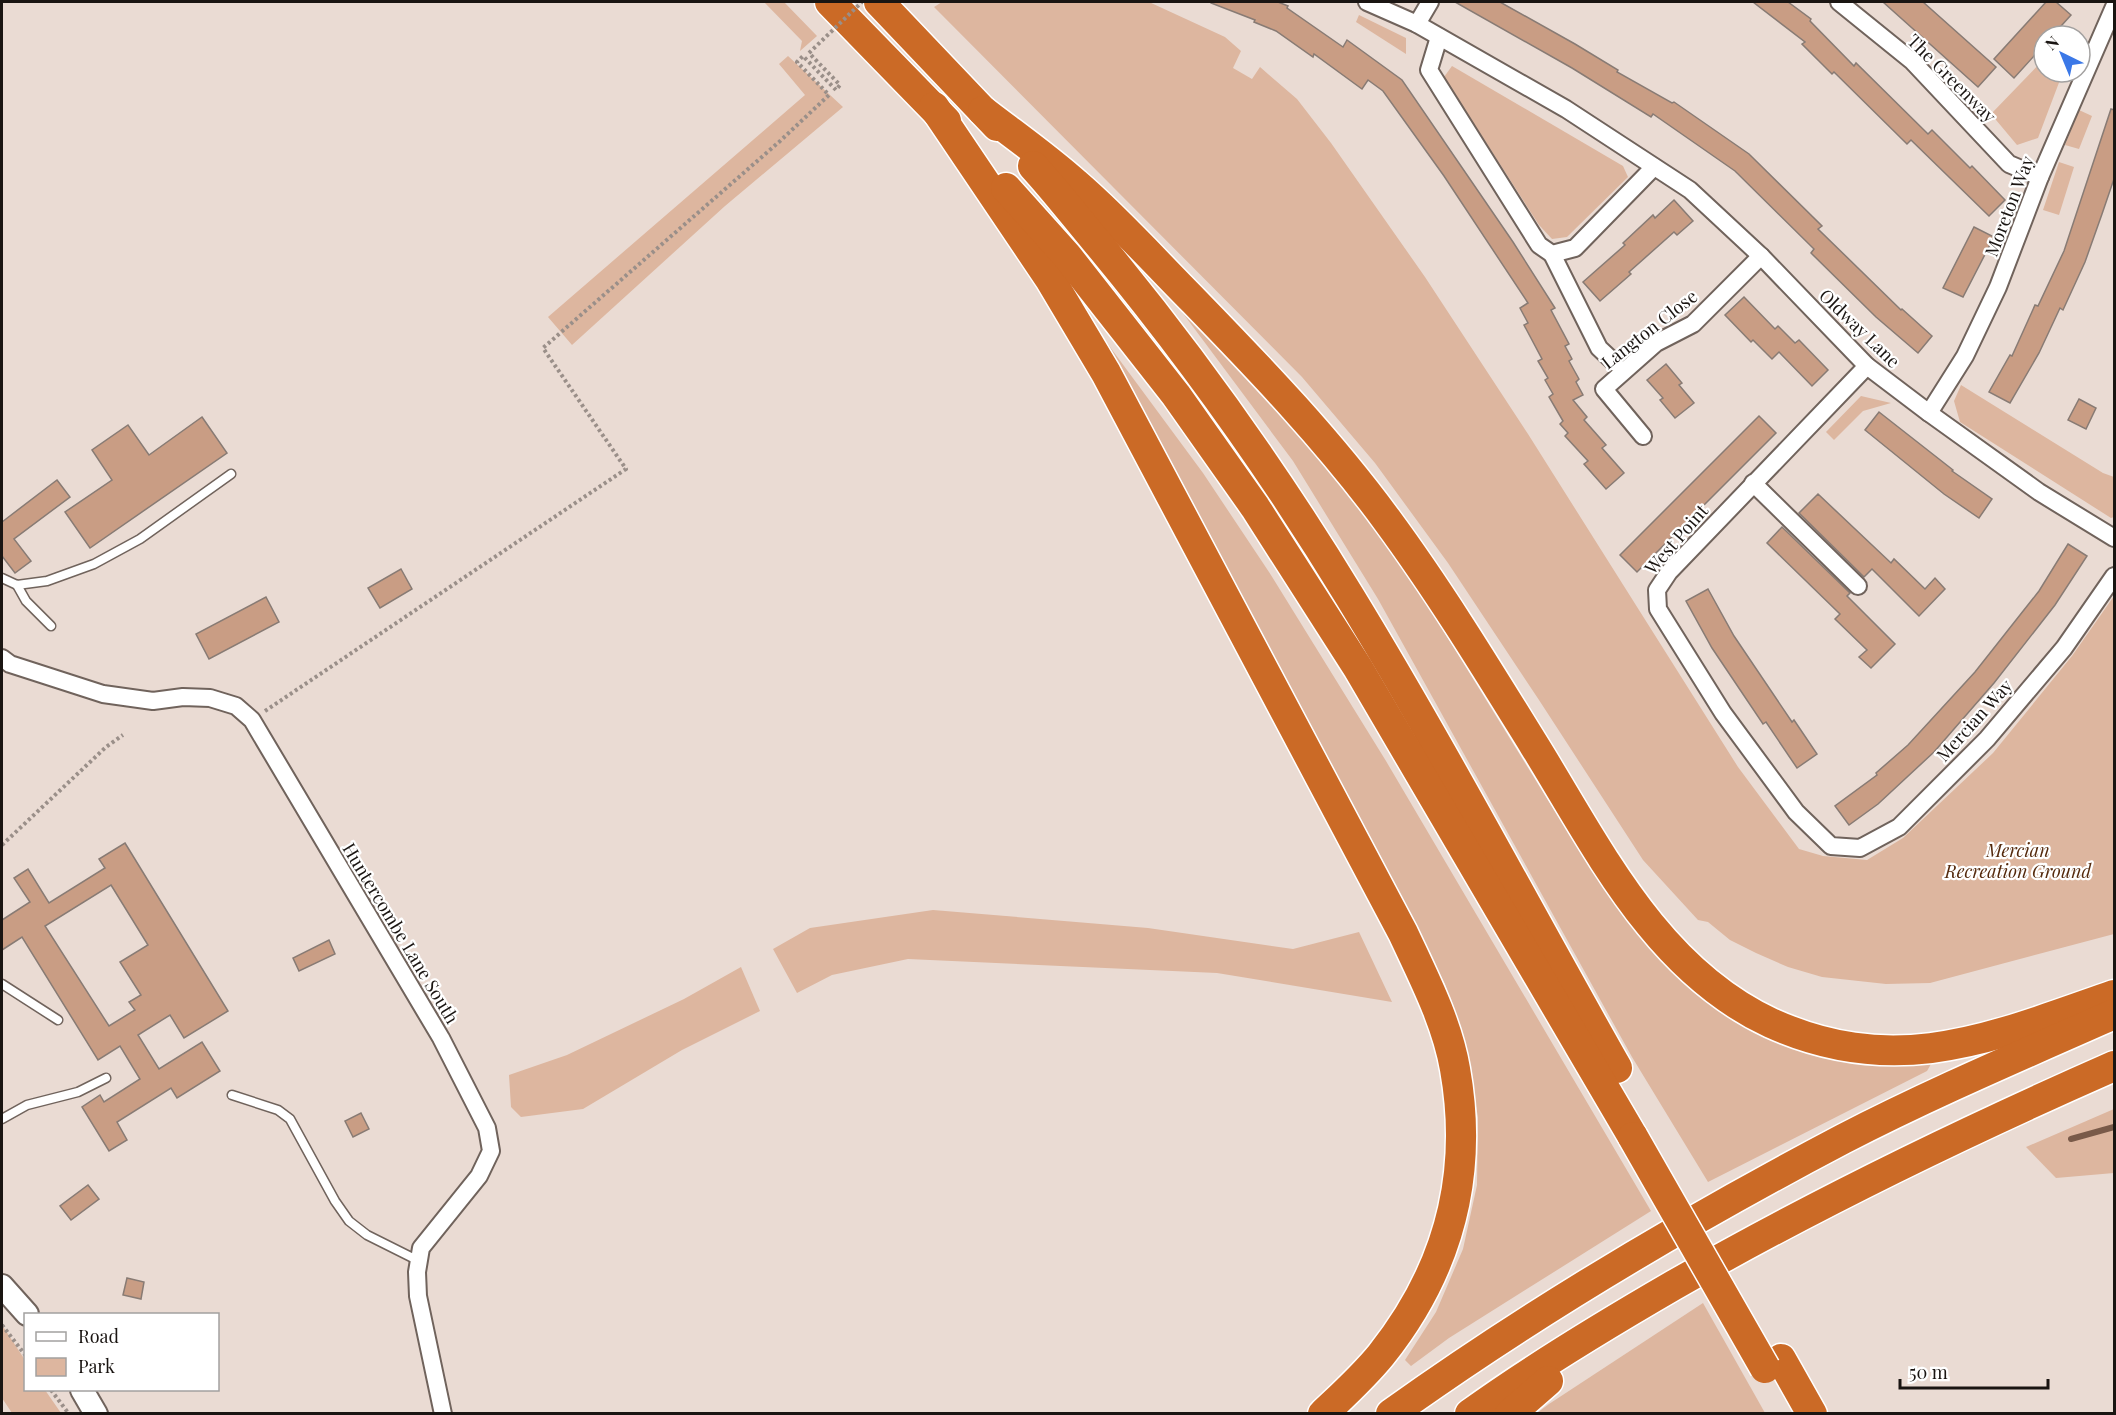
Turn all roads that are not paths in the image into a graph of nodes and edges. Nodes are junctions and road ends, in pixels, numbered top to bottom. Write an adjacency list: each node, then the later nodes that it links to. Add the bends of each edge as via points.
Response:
1 (830, 2): 9 (highway)
2 (879, 2): 10 (highway)
3 (1367, 2): 7 (street, Oldway Lane)
4 (1430, 2): 7 (street)
5 (1839, 2): 12 (street, The Greenway, via 1912,61 2009,164)
6 (2115, 7): 12 (street, Moreton Way)
7 (1417, 24): 8 (street, Oldway Lane)
8 (1439, 37): 11 (street, Oldway Lane); 13 (street, via 1428,70 1539,245)
9 (933, 108): 37 (highway, via 1067,256 1230,469 1358,668); 46 (highway, via 1050,279 1134,423 1403,933 1434,1001 1448,1044 1462,1128 1459,1185 1448,1228 1411,1313 1380,1356)
10 (983, 111): 30 (highway, via 1076,183 1108,214 1257,365 1344,463 1390,523 1456,622 1638,911 1720,993 1767,1021 1824,1042 1877,1051 1925,1050 1964,1043); 37 (highway, via 1137,291 1298,514 1438,746)
11 (1654, 166): 13 (street, via 1575,248); 14 (street, Oldway Lane, via 1690,190)
12 (2040, 177): 17 (street, Moreton Way, via 1984,317)
13 (1552, 254): 15 (street, via 1599,348)
14 (1761, 256): 16 (street, Oldway Lane); 18 (street, Langton Close, via 1692,324 1656,343 1604,389)
15 (1616, 363)
16 (1867, 366): 17 (street, Oldway Lane); 20 (street, West Point)
17 (1929, 413): 21 (street, Oldway Lane, via 2039,492)
18 (1643, 436)
19 (231, 474): 24 (lane, via 141,539 94,564 47,581)
20 (1753, 483): 25 (street); 28 (street, West Point, via 1669,572 1657,590 1658,609 1736,731 1796,812)
21 (2115, 538)
22 (2115, 576): 28 (street, Mercian Way, via 2064,648 1987,739 1899,827 1860,848)
23 (2, 578): 24 (lane)
24 (17, 585): 26 (lane, via 26,601)
25 (1858, 586)
26 (51, 626)
27 (2, 658): 38 (street, Huntercombe Lane South, via 103,694 153,701 210,698 236,706 252,720 441,1038 487,1128 491,1151 479,1176 421,1248)
28 (1832, 846)
29 (2, 984): 32 (lane)
30 (2115, 995)
31 (2115, 1014): 47 (highway, via 1845,1138 1754,1187 1570,1294)
32 (58, 1020)
33 (2115, 1066): 40 (highway, via 1839,1194)
34 (106, 1078): 36 (lane, via 78,1092 27,1105)
35 (232, 1095): 38 (lane, via 278,1110 290,1119 349,1221)
36 (2, 1119)
37 (1642, 1133): 42 (highway)
38 (419, 1262): 45 (street, Huntercombe Lane South, via 418,1296)
39 (2, 1286): 41 (main road)
40 (1630, 1311): 48 (highway); 49 (highway)
41 (26, 1313)
42 (1773, 1364): 50 (highway); 51 (highway)
43 (83, 1391): 44 (main road)
44 (96, 1413)
45 (443, 1413)
46 (1323, 1413)
47 (1391, 1413)
48 (1470, 1413)
49 (1510, 1413)
50 (1790, 1413)
51 (1812, 1413)

